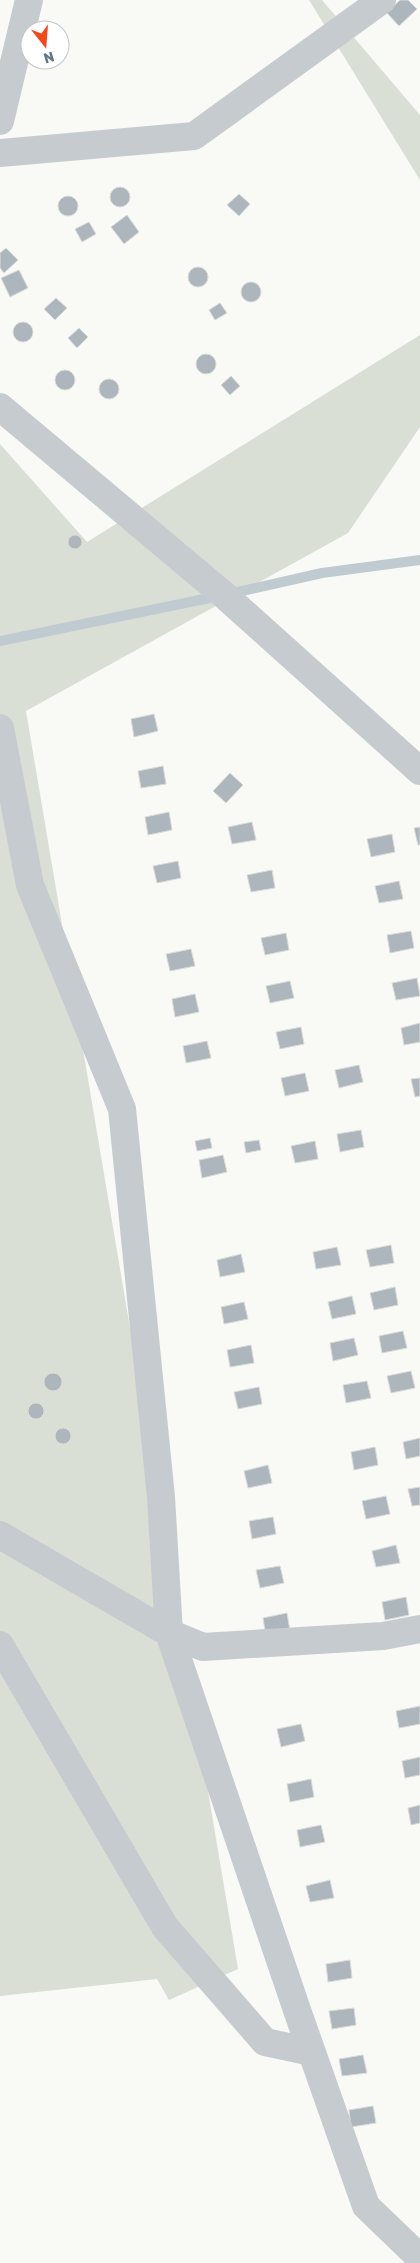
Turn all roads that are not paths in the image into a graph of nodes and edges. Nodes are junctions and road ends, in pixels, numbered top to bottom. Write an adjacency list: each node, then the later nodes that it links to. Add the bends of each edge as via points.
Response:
1 (29, 0): 3 (street)
2 (382, 0): 4 (street, via 194,136)
3 (0, 122)
4 (0, 153)
5 (0, 407): 7 (street, via 224,596)
6 (0, 728): 10 (street, via 30,885 122,1109 161,1497)
7 (420, 770)
8 (0, 1535): 10 (street)
9 (420, 1629): 10 (street, via 383,1636 203,1647)
10 (169, 1633): 12 (street)
11 (0, 1644): 12 (street, via 165,1927 265,2042)
12 (312, 2052): 13 (street, via 366,2206)
13 (420, 2258)

